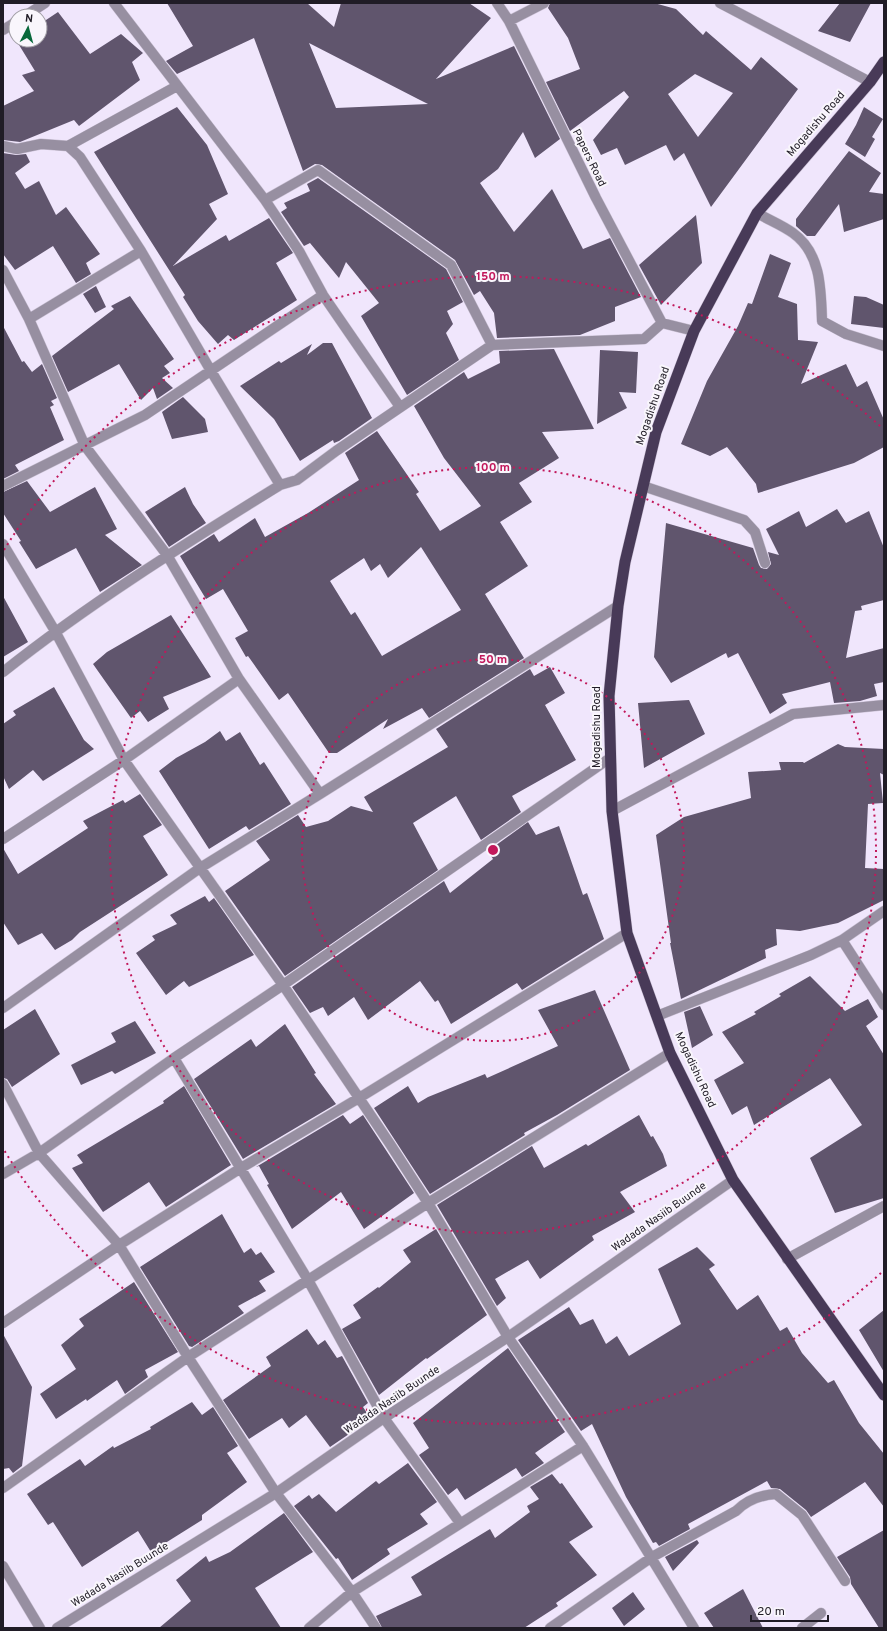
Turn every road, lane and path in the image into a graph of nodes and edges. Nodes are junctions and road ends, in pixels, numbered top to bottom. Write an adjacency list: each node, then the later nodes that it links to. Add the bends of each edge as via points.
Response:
1 (114, 3): 8 (street)
2 (497, 3): 5 (street, Papers Road)
3 (544, 3): 5 (street)
4 (720, 3): 7 (street)
5 (509, 21): 17 (street, Papers Road, via 596,198)
6 (884, 62): 7 (highway, Mogadishu Road)
7 (870, 82): 12 (highway, Mogadishu Road)
8 (177, 86): 10 (street); 11 (street)
9 (3, 146): 10 (street, via 17,149 41,144)
10 (68, 146): 13 (street, via 80,157)
11 (265, 200): 15 (street, via 299,251); 19 (street, via 318,170 451,265)
12 (757, 213): 18 (highway, Mogadishu Road); 20 (street, via 793,233 808,247 820,279 822,321 846,334)
13 (141, 251): 16 (street); 21 (street)
14 (3, 270): 16 (street)
15 (323, 295): 21 (street); 22 (street)
16 (29, 319): 23 (street)
17 (662, 322): 18 (street); 19 (street, via 644,338)
18 (694, 331): 26 (highway, Mogadishu Road, via 656,432)
19 (492, 345): 22 (street)
20 (884, 346)
21 (211, 371): 23 (street, via 145,415); 24 (street)
22 (400, 407): 24 (street, via 297,480)
23 (85, 446): 25 (street); 28 (street)
24 (280, 485): 28 (street)
25 (3, 486)
26 (643, 486): 29 (street, via 744,520 755,532); 30 (highway, Mogadishu Road, via 625,562)
27 (3, 544): 31 (street)
28 (167, 555): 31 (street); 33 (street)
29 (765, 563)
30 (618, 606): 35 (highway, Mogadishu Road, via 609,696); 37 (street)
31 (55, 631): 32 (street); 36 (street)
32 (3, 672)
33 (239, 679): 36 (street); 37 (street)
34 (884, 705): 38 (street, via 793,714)
35 (610, 758): 38 (highway, Mogadishu Road); 44 (street)
36 (124, 760): 39 (street); 40 (street)
37 (320, 794): 40 (street)
38 (612, 811): 42 (highway, Mogadishu Road)
39 (3, 839)
40 (200, 868): 44 (street); 46 (street)
41 (884, 911): 43 (street)
42 (627, 933): 47 (highway, Mogadishu Road); 51 (street)
43 (842, 940): 45 (street); 47 (street)
44 (283, 985): 49 (street); 51 (street)
45 (884, 1005)
46 (3, 1008)
47 (657, 1016): 48 (highway, Mogadishu Road)
48 (670, 1053): 55 (highway, Mogadishu Road); 56 (street)
49 (174, 1058): 52 (street); 53 (street)
50 (3, 1084): 52 (street)
51 (358, 1098): 53 (street); 56 (street)
52 (39, 1153): 54 (street); 58 (street)
53 (241, 1168): 58 (street); 60 (street)
54 (3, 1174)
55 (733, 1180): 59 (highway, Mogadishu Road); 62 (street, Wadada Nasiib Buunde)
56 (428, 1203): 60 (street); 62 (street)
57 (884, 1206): 59 (street)
58 (119, 1245): 61 (street); 63 (street)
59 (787, 1258): 64 (highway, Mogadishu Road)
60 (308, 1280): 63 (street); 65 (street)
61 (3, 1323)
62 (508, 1337): 65 (street, Wadada Nasiib Buunde); 66 (street)
63 (188, 1357): 67 (street); 68 (street)
64 (884, 1395)
65 (384, 1418): 68 (street, Wadada Nasiib Buunde); 69 (street)
66 (583, 1446): 69 (street); 70 (street)
67 (3, 1488)
68 (276, 1493): 73 (street); 76 (street, Wadada Nasiib Buunde)
69 (460, 1523): 73 (street)
70 (652, 1557): 72 (street, via 736,1511 745,1502 776,1494 802,1515); 79 (street); 80 (street)
71 (3, 1566): 75 (street)
72 (845, 1582)
73 (352, 1592): 77 (street); 78 (street)
74 (821, 1613): 81 (street)
75 (40, 1628)
76 (57, 1628)
77 (309, 1628)
78 (376, 1628)
79 (550, 1628)
80 (694, 1628)
81 (802, 1628)

